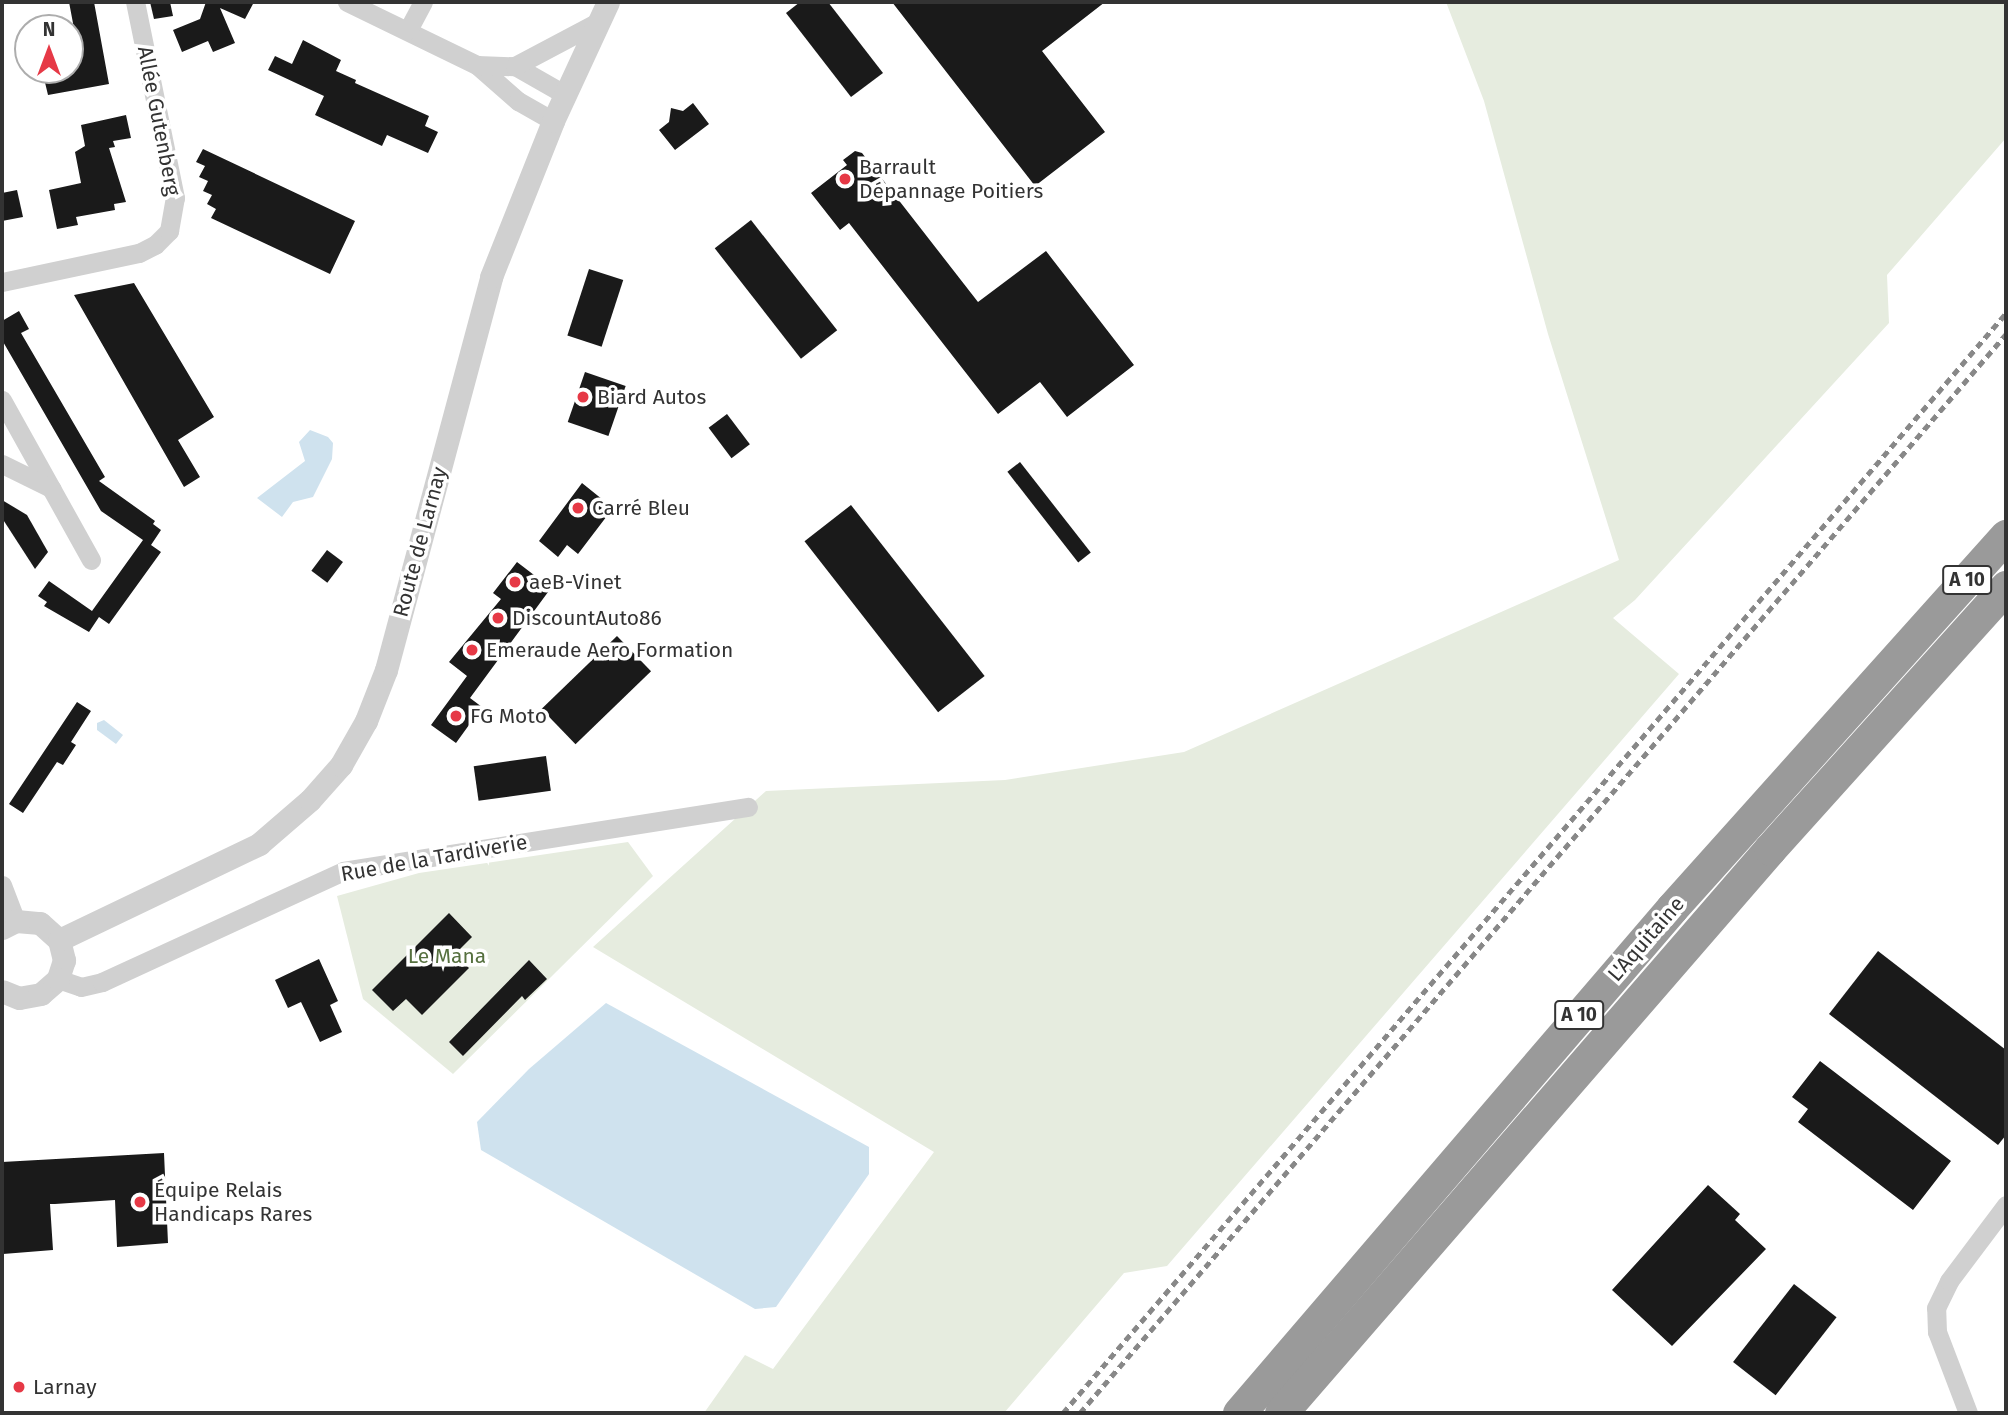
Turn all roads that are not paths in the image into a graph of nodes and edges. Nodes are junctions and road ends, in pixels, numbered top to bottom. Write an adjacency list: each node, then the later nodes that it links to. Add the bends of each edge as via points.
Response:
1 (135, 2): 10 (street, Allée Gutenberg, via 175,198 169,231 139,253)
2 (346, 2): 5 (street)
3 (423, 2): 5 (street)
4 (603, 12): 7 (street); 8 (street, Route de Larnay)
5 (408, 30): 6 (street)
6 (477, 65): 7 (street); 9 (street, via 518,101)
7 (515, 66): 8 (street)
8 (564, 94): 9 (street, Route de Larnay)
9 (552, 121): 20 (street, Route de Larnay, via 491,277 386,670 366,721 341,765 310,800 258,845)
10 (2, 282)
11 (2, 400): 13 (street)
12 (2, 464): 13 (street)
13 (51, 488): 15 (street)
14 (2006, 536): 24 (highway, L'Aquitaine / A 10, via 1672,908)
15 (91, 560)
16 (2006, 587): 25 (highway, L'Aquitaine / A 10, via 1761,859)
17 (748, 807): 21 (street, Rue de la Tardiverie, via 343,871 102,982 80,987)
18 (2, 885): 19 (street)
19 (9, 924): 20 (street, via 40,923)
20 (58, 940): 21 (street, via 64,960)
21 (58, 979): 22 (street, via 41,994)
22 (4, 998)
23 (2006, 1205): 26 (street, via 1949,1281 1936,1308 1937,1332)
24 (1239, 1413)
25 (1281, 1413)
26 (1968, 1413)

